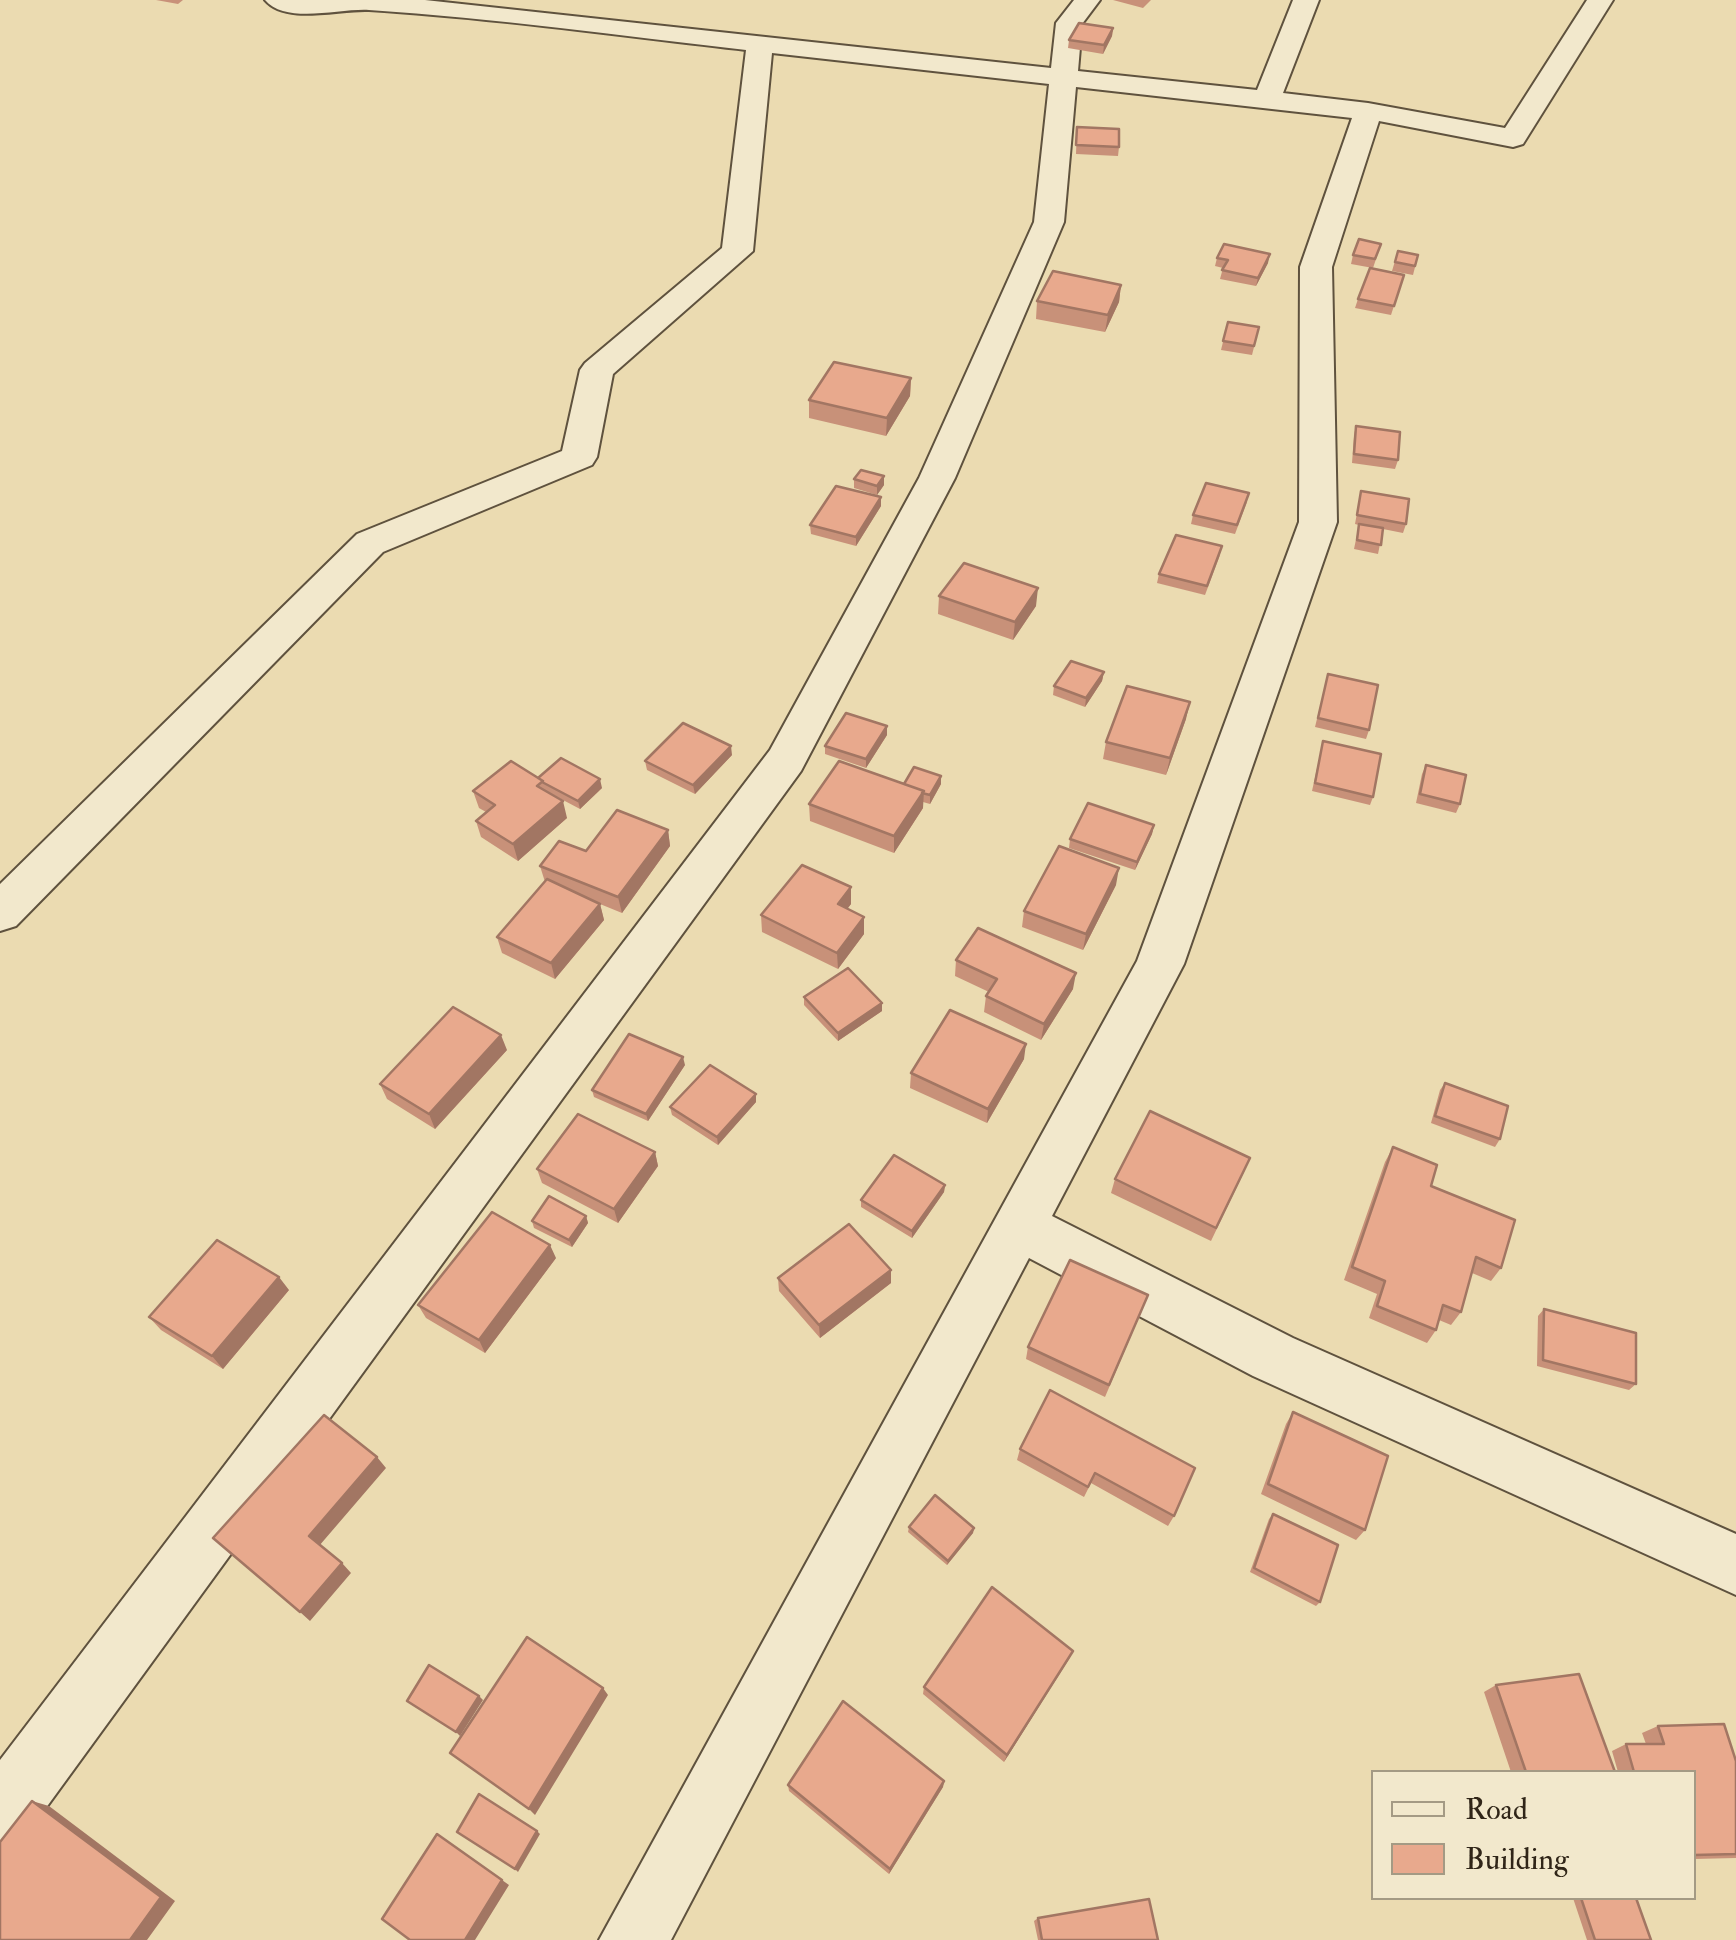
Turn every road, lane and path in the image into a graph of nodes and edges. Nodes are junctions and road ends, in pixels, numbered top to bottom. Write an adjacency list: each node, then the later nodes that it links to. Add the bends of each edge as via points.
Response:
1 (278, 0): 5 (street, via 366,2)
2 (1087, 0): 6 (street, via 1069,23)
3 (1306, 0): 7 (street)
4 (1600, 0): 8 (street, via 1513,138)
5 (760, 44): 6 (street); 9 (street, via 737,251 597,370 579,458 370,543)
6 (1060, 77): 7 (street); 12 (street, via 1049,222 937,478 786,760)
7 (1266, 102): 8 (street)
8 (1368, 112): 10 (street, via 1316,266 1318,522 1160,964)
9 (0, 913)
10 (1019, 1226): 11 (street, via 1273,1357); 13 (street)
11 (1736, 1565)
12 (0, 1814)
13 (634, 1940)

